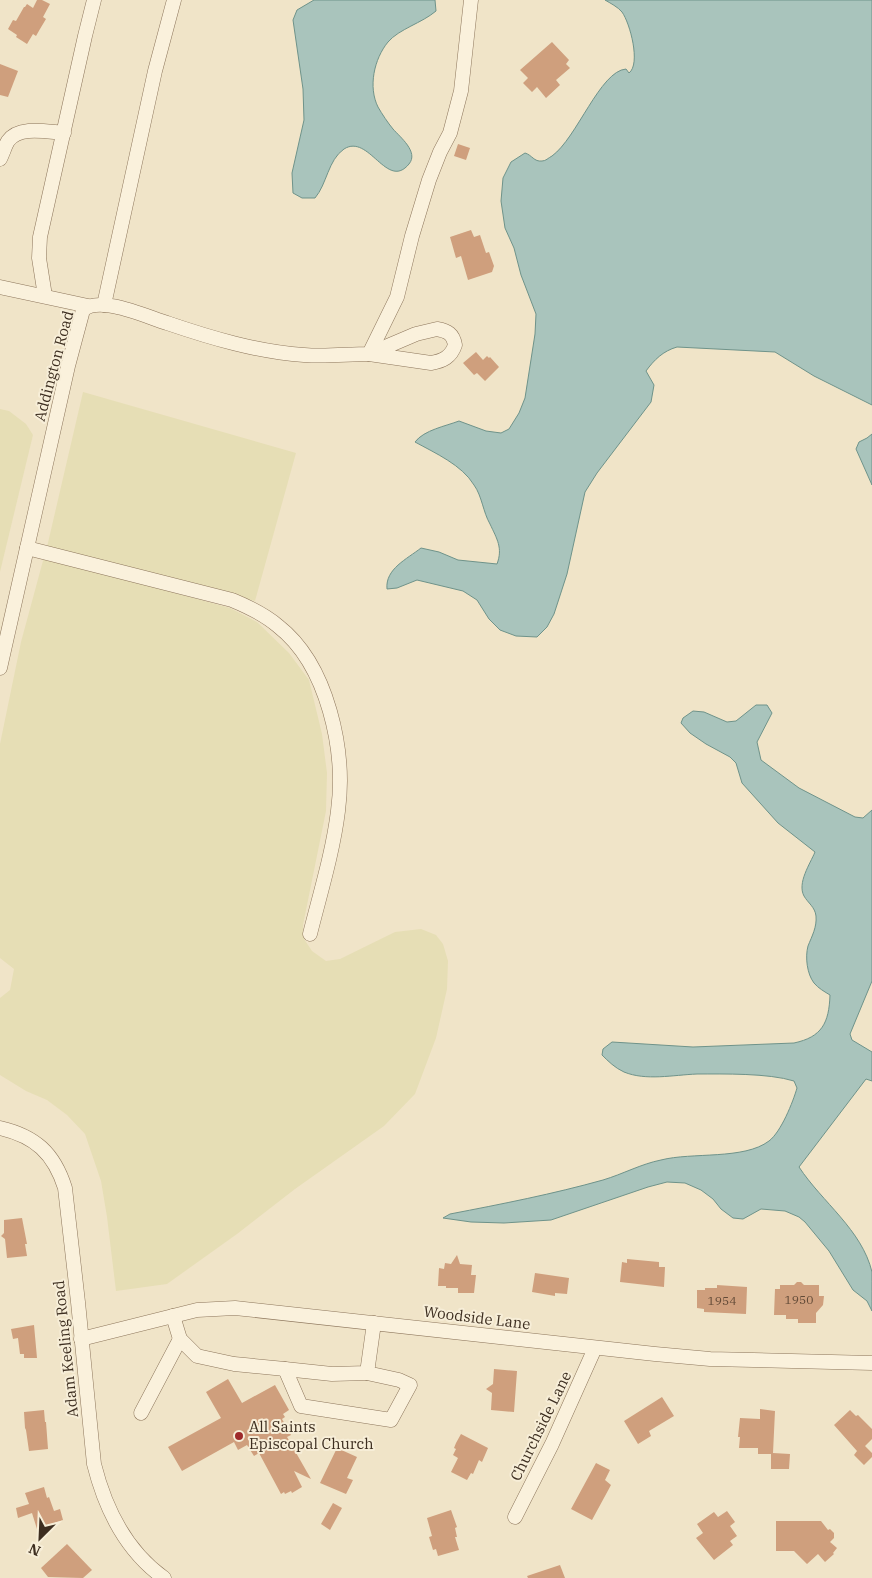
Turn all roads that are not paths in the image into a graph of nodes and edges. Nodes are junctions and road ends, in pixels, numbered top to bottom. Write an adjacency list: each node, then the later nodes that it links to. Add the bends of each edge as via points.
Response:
1 (94, 0): 4 (street)
2 (174, 0): 8 (street)
3 (471, 0): 10 (street, via 461,91 450,133 429,180 397,297)
4 (64, 133): 5 (street, via 22,132 14,135); 7 (street, via 40,237 39,258)
5 (0, 159)
6 (0, 287): 7 (street)
7 (45, 296): 9 (street)
8 (104, 305): 9 (street, Addington Road); 10 (street, Addington Road, via 253,348 307,356)
9 (88, 306): 11 (street, Addington Road, via 83,310 68,366)
10 (370, 354): 10 (street, via 431,363 447,358 455,345 450,334 437,329 416,334)
11 (27, 548): 12 (street, Addington Road); 13 (street, via 232,600 267,617 301,650 314,670 327,705 337,746 340,782 336,825)
12 (0, 668)
13 (310, 934)
14 (0, 1128): 17 (street, Adam Keeling Road, via 35,1142 46,1152 60,1174 65,1188)
15 (173, 1316): 16 (street, Woodside Lane, via 210,1308 235,1308); 17 (street, Woodside Lane); 18 (street)
16 (374, 1323): 19 (street, Woodside Lane); 22 (street)
17 (81, 1339): 25 (street, Adam Keeling Road, via 94,1464 104,1499 138,1556)
18 (180, 1339): 21 (street, via 197,1356 234,1364); 23 (street)
19 (595, 1348): 20 (street, Woodside Lane, via 710,1359); 24 (street, Churchside Lane)
20 (872, 1363)
21 (285, 1369): 22 (street, via 332,1374); 22 (street, via 301,1406 390,1420 410,1384)
22 (366, 1373)
23 (141, 1413)
24 (515, 1517)
25 (164, 1578)

